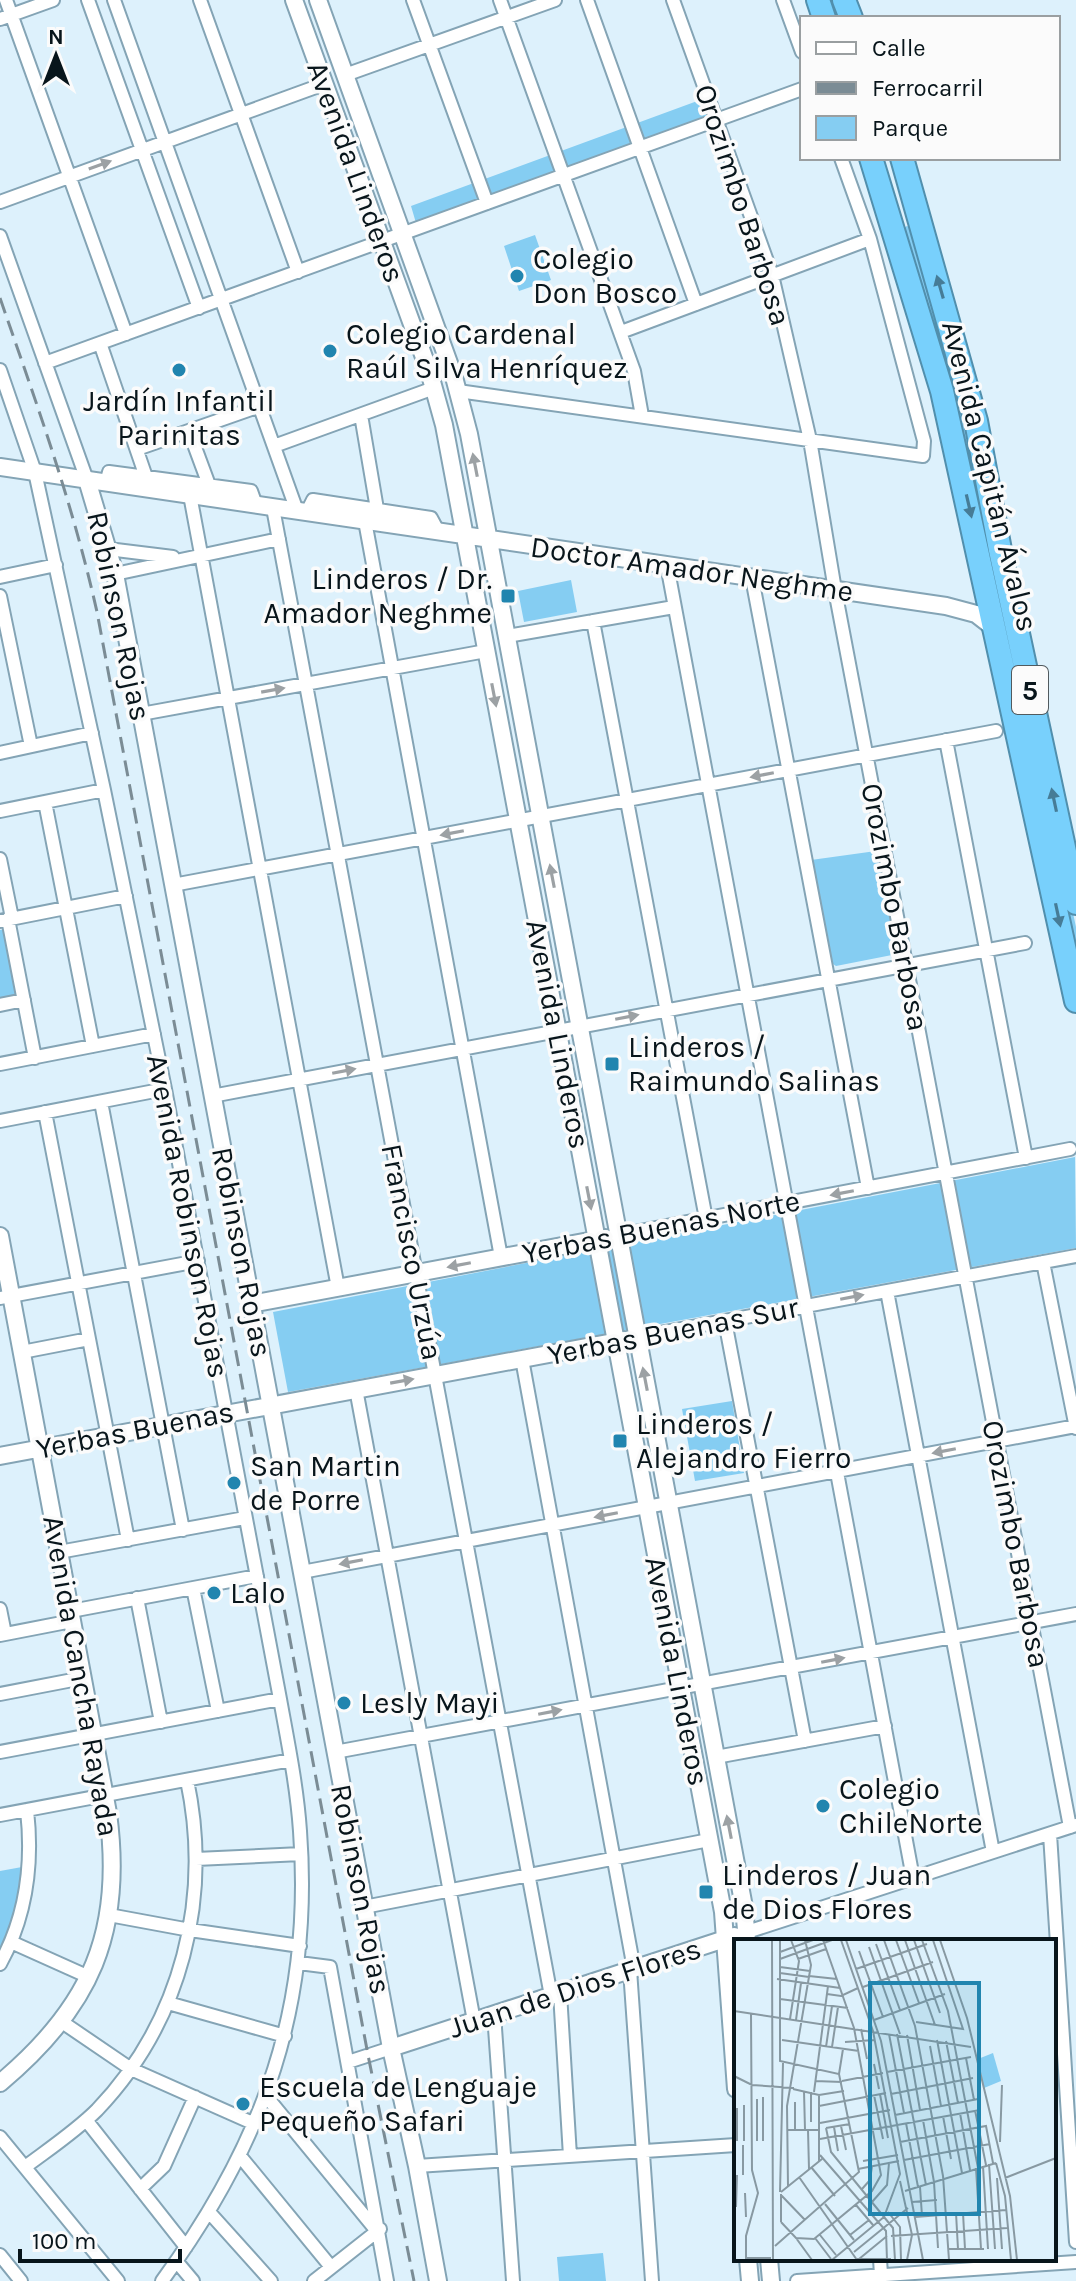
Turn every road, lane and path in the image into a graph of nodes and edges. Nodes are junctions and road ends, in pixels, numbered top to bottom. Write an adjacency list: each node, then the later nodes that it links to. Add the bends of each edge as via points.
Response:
1 (6, 0): 14 (street)
2 (53, 0): 14 (street)
3 (88, 0): 25 (street)
4 (114, 0): 23 (street)
5 (200, 0): 21 (street)
6 (294, 0): 19 (street, Avenida Linderos)
7 (318, 0): 18 (street, Avenida Linderos)
8 (413, 0): 16 (street)
9 (500, 0): 15 (street)
10 (555, 0): 15 (street)
11 (587, 0): 24 (street)
12 (673, 0): 22 (street, Orozimbo Barbosa)
13 (783, 0): 17 (street)
14 (6, 17): 30 (street)
15 (507, 17): 16 (street); 29 (street)
16 (429, 45): 18 (street); 34 (street)
17 (800, 47)
18 (345, 75): 36 (street, Avenida Linderos)
19 (324, 84): 21 (street); 40 (street, Avenida Linderos)
20 (800, 90): 22 (street)
21 (241, 114): 23 (street); 41 (street)
22 (716, 120): 24 (street); 42 (street, Orozimbo Barbosa)
23 (165, 142): 25 (street); 43 (street)
24 (640, 147): 29 (street); 44 (street)
25 (142, 150): 30 (street, one-way to 25); 45 (street)
26 (842, 160): 39 (street)
27 (872, 160): 32 (highway, Avenida Capitán Ávalos / 5)
28 (903, 160): 31 (highway, Avenida Capitán Ávalos / 5)
29 (563, 175): 34 (street); 46 (street)
30 (69, 176): 33 (street); 47 (street)
31 (911, 184): 32 (highway, via 901,200); 35 (highway, Avenida Capitán Ávalos / 5)
32 (882, 195): 37 (highway, Avenida Capitán Ávalos / 5)
33 (0, 202)
34 (487, 203): 36 (street)
35 (922, 223): 37 (highway, via 904,222); 115 (highway, Avenida Capitán Ávalos / 5, one-way to 35, via 976,421)
36 (402, 234): 40 (street); 52 (street, Avenida Linderos)
37 (894, 235): 80 (highway, Avenida Capitán Ávalos / 5, one-way to 80, via 942,391)
38 (0, 236): 49 (street, Robinson Rojas)
39 (870, 239): 42 (street); 57 (street, via 924,441 923,456)
40 (381, 241): 41 (street); 51 (street, Avenida Linderos)
41 (298, 272): 43 (street)
42 (772, 275): 44 (street); 57 (street, Orozimbo Barbosa)
43 (221, 299): 45 (street); 53 (street)
44 (696, 304): 46 (street)
45 (199, 308): 47 (street)
46 (621, 332): 55 (street)
47 (126, 334): 48 (street)
48 (100, 343): 49 (street); 59 (street)
49 (45, 363): 63 (street, Robinson Rojas)
50 (0, 370): 61 (street, Avenida Robinson Rojas)
51 (434, 388): 54 (street); 71 (street, Avenida Linderos)
52 (458, 391): 55 (street); 73 (street, Avenida Linderos, one-way to 52)
53 (260, 406): 56 (street); 58 (street)
54 (361, 415): 58 (street); 70 (street)
55 (642, 416): 57 (street)
56 (189, 431): 59 (street); 65 (street)
57 (810, 440): 83 (street, Orozimbo Barbosa)
58 (274, 446): 69 (street)
59 (137, 449): 62 (street)
60 (0, 467): 61 (street, Doctor Amador Neghme)
61 (35, 472): 63 (street, Doctor Amador Neghme); 77 (street, Avenida Robinson Rojas)
62 (146, 477): 64 (street, Doctor Amador Neghme, via 109,472); 65 (street, Doctor Amador Neghme)
63 (87, 480): 64 (street, Doctor Amador Neghme); 74 (street, Robinson Rojas)
64 (106, 483): 66 (street, Doctor Amador Neghme)
65 (209, 485): 67 (street, Doctor Amador Neghme, via 251,491)
66 (190, 495): 67 (street, Doctor Amador Neghme); 75 (street)
67 (256, 505): 68 (street, Doctor Amador Neghme)
68 (273, 508): 69 (street, Doctor Amador Neghme); 72 (street, Francisco Urzúa)
69 (302, 512): 70 (street, Doctor Amador Neghme)
70 (371, 515): 71 (street, Doctor Amador Neghme); 91 (street)
71 (465, 536): 73 (street, Doctor Amador Neghme); 90 (street, Avenida Linderos)
72 (279, 539): 75 (street); 92 (street, Francisco Urzúa)
73 (489, 539): 78 (street, Doctor Amador Neghme); 89 (street, Avenida Linderos)
74 (108, 549): 76 (street); 79 (street, Robinson Rojas)
75 (200, 556): 76 (street); 93 (street)
76 (184, 559): 79 (street)
77 (56, 565): 81 (street); 96 (street, Avenida Robinson Rojas)
78 (667, 565): 82 (street, Doctor Amador Neghme); 86 (street)
79 (115, 574): 94 (street, Robinson Rojas)
80 (984, 574): 85 (street, via 972,598); 88 (highway, Avenida Capitán Ávalos / 5)
81 (0, 577)
82 (752, 578): 83 (street, Doctor Amador Neghme); 101 (street)
83 (835, 590): 85 (street, Doctor Amador Neghme); 100 (street, Orozimbo Barbosa)
84 (0, 596): 98 (street)
85 (946, 606): 88 (street, Doctor Amador Neghme, via 976,614)
86 (674, 607): 87 (street); 102 (street)
87 (593, 621): 89 (street); 104 (street)
88 (997, 632): 124 (highway, Avenida Capitán Ávalos / 5, one-way to 124)
89 (507, 636): 107 (street, Avenida Linderos)
90 (486, 651): 91 (street); 108 (street, Avenida Linderos, one-way to 108)
91 (392, 669): 92 (street); 109 (street)
92 (306, 684): 93 (street, one-way to 92); 110 (street, Francisco Urzúa)
93 (227, 698): 94 (street); 112 (street)
94 (141, 714): 113 (street, Robinson Rojas)
95 (996, 731): 97 (street)
96 (92, 733): 98 (street); 103 (street, Avenida Robinson Rojas)
97 (946, 740): 100 (street); 119 (street)
98 (31, 746): 99 (street)
99 (0, 753)
100 (866, 756): 101 (street); 120 (street, Orozimbo Barbosa)
101 (788, 770): 102 (street, one-way to 102); 121 (street)
102 (708, 785): 104 (street); 122 (street)
103 (104, 790): 105 (street); 114 (street, Avenida Robinson Rojas)
104 (627, 800): 107 (street); 126 (street)
105 (45, 802): 106 (street); 116 (street)
106 (0, 811)
107 (541, 816): 108 (street); 127 (street, Avenida Linderos, one-way to 107)
108 (518, 821): 109 (street, one-way to 109); 128 (street, Avenida Linderos)
109 (423, 838): 110 (street); 131 (street)
110 (338, 854): 112 (street); 134 (street, Francisco Urzúa)
111 (0, 859): 117 (street)
112 (259, 869): 113 (street); 135 (street)
113 (173, 885): 137 (street, Robinson Rojas)
114 (126, 896): 116 (street); 129 (street, Avenida Robinson Rojas)
115 (1076, 903)
116 (66, 908): 117 (street); 130 (street)
117 (7, 920): 123 (street)
118 (1025, 943): 119 (street)
119 (986, 950): 120 (street); 142 (street)
120 (906, 965): 121 (street); 143 (street, Orozimbo Barbosa)
121 (828, 979): 122 (street); 144 (street)
122 (747, 994): 126 (street); 145 (street)
123 (24, 1000): 125 (street); 132 (street)
124 (1076, 1001)
125 (0, 1005)
126 (666, 1010): 127 (street, one-way to 126); 146 (street)
127 (580, 1026): 128 (street); 147 (street, Avenida Linderos)
128 (557, 1030): 131 (street); 149 (street, Avenida Linderos, one-way to 149)
129 (154, 1034): 130 (street); 136 (street, Avenida Robinson Rojas)
130 (93, 1046): 132 (street)
131 (462, 1048): 134 (street); 151 (street)
132 (35, 1058): 133 (street)
133 (0, 1064)
134 (377, 1064): 135 (street, one-way to 134); 155 (street, Francisco Urzúa)
135 (299, 1079): 137 (street); 158 (street)
136 (165, 1089): 138 (street); 152 (street, Avenida Robinson Rojas)
137 (212, 1096): 161 (street, Robinson Rojas)
138 (101, 1102): 139 (street); 154 (street)
139 (45, 1112): 140 (street); 157 (street)
140 (0, 1121)
141 (1070, 1149): 142 (street, Yerbas Buenas Norte)
142 (1026, 1158): 143 (street, Yerbas Buenas Norte)
143 (946, 1174): 144 (street, Yerbas Buenas Norte); 156 (street, Orozimbo Barbosa)
144 (868, 1188): 145 (street, Yerbas Buenas Norte, one-way to 145)
145 (786, 1204): 146 (street, Yerbas Buenas Norte); 162 (street)
146 (706, 1219): 147 (street, Yerbas Buenas Norte)
147 (619, 1235): 149 (street, Yerbas Buenas Norte); 164 (street, Avenida Linderos)
148 (0, 1237): 160 (street, Avenida Cancha Rayada)
149 (596, 1239): 151 (street, Yerbas Buenas Norte); 166 (street, Avenida Linderos)
150 (1076, 1256): 153 (street, Yerbas Buenas Sur)
151 (501, 1257): 155 (street, Yerbas Buenas Norte, one-way to 155)
152 (198, 1261): 154 (street); 172 (street, Avenida Robinson Rojas)
153 (1043, 1262): 156 (street, Yerbas Buenas Sur); 174 (street)
154 (134, 1273): 157 (street); 173 (street)
155 (416, 1273): 158 (street, Yerbas Buenas Norte); 169 (street, Francisco Urzúa)
156 (965, 1276): 159 (street, Yerbas Buenas Sur); 176 (street, Orozimbo Barbosa)
157 (78, 1283): 160 (street); 165 (street)
158 (338, 1288): 161 (street, Yerbas Buenas Norte)
159 (887, 1291): 162 (street, Yerbas Buenas Sur, one-way to 159); 179 (street)
160 (6, 1297): 167 (street, Avenida Cancha Rayada)
161 (251, 1304): 171 (street, Robinson Rojas)
162 (806, 1306): 163 (street, Yerbas Buenas Sur); 180 (street)
163 (725, 1321): 164 (street, Yerbas Buenas Sur); 181 (street)
164 (638, 1337): 166 (street, Yerbas Buenas Sur); 182 (street, Avenida Linderos, one-way to 164)
165 (89, 1339): 167 (street); 175 (street)
166 (616, 1341): 168 (street, Yerbas Buenas Sur); 183 (street, Avenida Linderos)
167 (22, 1352): 177 (street, Avenida Cancha Rayada)
168 (522, 1359): 169 (street, Yerbas Buenas Sur); 185 (street)
169 (435, 1375): 170 (street, Yerbas Buenas Sur, one-way to 169); 188 (street, Francisco Urzúa)
170 (356, 1389): 171 (street, Yerbas Buenas Sur); 190 (street)
171 (270, 1405): 172 (street, Yerbas Buenas); 191 (street, Robinson Rojas)
172 (225, 1413): 173 (street, Yerbas Buenas); 184 (street, Avenida Robinson Rojas)
173 (163, 1425): 175 (street, Yerbas Buenas); 186 (street)
174 (1076, 1427): 176 (street)
175 (108, 1435): 177 (street, Yerbas Buenas); 187 (street)
176 (997, 1441): 179 (street, one-way to 179); 198 (street, Orozimbo Barbosa)
177 (40, 1448): 178 (street, Yerbas Buenas); 189 (street, Avenida Cancha Rayada)
178 (0, 1456)
179 (918, 1456): 180 (street); 200 (street)
180 (837, 1471): 181 (street); 201 (street)
181 (757, 1486): 182 (street); 202 (street)
182 (668, 1503): 183 (street); 204 (street, Avenida Linderos)
183 (647, 1507): 185 (street, one-way to 185); 205 (street, Avenida Linderos)
184 (245, 1518): 186 (street); 192 (street, Avenida Robinson Rojas)
185 (553, 1525): 188 (street); 208 (street)
186 (183, 1530): 187 (street)
187 (128, 1540): 189 (street)
188 (466, 1541): 190 (street); 211 (street, Francisco Urzúa)
189 (59, 1552): 197 (street, Avenida Cancha Rayada)
190 (387, 1556): 191 (street, one-way to 191); 214 (street)
191 (302, 1572): 217 (street, Robinson Rojas)
192 (257, 1576): 193 (street); 207 (street, Avenida Robinson Rojas)
193 (193, 1588): 194 (street); 209 (street)
194 (137, 1598): 197 (street); 210 (street)
195 (0, 1609): 199 (street)
196 (1076, 1614): 198 (street)
197 (72, 1616): 199 (street); 203 (street, Avenida Cancha Rayada)
198 (1031, 1623): 200 (street); 224 (street, Orozimbo Barbosa)
199 (2, 1634)
200 (953, 1637): 201 (street); 227 (street)
201 (871, 1653): 202 (street, one-way to 201); 212 (street)
202 (791, 1667): 204 (street); 215 (street)
203 (83, 1678): 206 (street); 213 (street, Avenida Cancha Rayada)
204 (702, 1684): 205 (street); 218 (street, Avenida Linderos)
205 (681, 1688): 208 (street); 226 (street, Avenida Linderos)
206 (0, 1694)
207 (280, 1699): 209 (street); 219 (street, Avenida Robinson Rojas)
208 (586, 1706): 211 (street, one-way to 208); 229 (street)
209 (218, 1711): 210 (street)
210 (161, 1722): 213 (street)
211 (500, 1722): 214 (street); 231 (street, Francisco Urzúa)
212 (885, 1726): 215 (street); 232 (street)
213 (94, 1735): 216 (street); 221 (street, Avenida Cancha Rayada)
214 (421, 1736): 217 (street); 233 (street)
215 (805, 1741): 218 (street)
216 (0, 1752)
217 (335, 1752): 234 (street, Robinson Rojas)
218 (716, 1757): 237 (street, Avenida Linderos, one-way to 218)
219 (291, 1760): 220 (street); 228 (street, Avenida Robinson Rojas)
220 (187, 1780): 221 (street); 230 (street)
221 (105, 1795): 222 (street); 235 (street, Avenida Cancha Rayada, via 113,1860)
222 (27, 1810): 223 (street); 239 (street, via 27,1882)
223 (0, 1815)
224 (1073, 1826): 225 (street, Juan de Dios Flores)
225 (1050, 1834): 227 (street, Juan de Dios Flores); 252 (street)
226 (709, 1840): 229 (street); 238 (street, Avenida Linderos)
227 (993, 1852): 232 (street, Juan de Dios Flores)
228 (301, 1854): 230 (street); 240 (street, Avenida Robinson Rojas)
229 (614, 1858): 231 (street); 243 (street)
230 (196, 1859): 236 (street)
231 (528, 1875): 233 (street); 245 (street, Francisco Urzúa)
232 (913, 1878): 237 (street, Juan de Dios Flores)
233 (450, 1890): 234 (street); 248 (street)
234 (364, 1907): 251 (street, Robinson Rojas)
235 (109, 1915): 236 (street); 244 (street, Avenida Cancha Rayada)
236 (190, 1930): 240 (street); 246 (street)
237 (747, 1936): 238 (street, Juan de Dios Flores)
238 (726, 1939): 243 (street, Juan de Dios Flores); 253 (street, Avenida Linderos)
239 (11, 1942): 242 (street); 244 (street)
240 (300, 1946): 241 (street, Avenida Robinson Rojas)
241 (299, 1963): 250 (street, Avenida Robinson Rojas); 254 (street, via 330,1967)
242 (0, 1964)
243 (632, 1969): 245 (street, Juan de Dios Flores); 263 (street)
244 (89, 1977): 249 (street, Avenida Cancha Rayada)
245 (555, 1994): 247 (street, Juan de Dios Flores); 265 (street, Francisco Urzúa)
246 (168, 2003): 250 (street); 255 (street)
247 (494, 2014): 248 (street, Juan de Dios Flores); 266 (street)
248 (474, 2021): 251 (street, Juan de Dios Flores)
249 (62, 2022): 255 (street); 256 (street, Avenida Cancha Rayada)
250 (285, 2036): 257 (street, Avenida Robinson Rojas)
251 (391, 2048): 254 (street, Juan de Dios Flores); 267 (street, Robinson Rojas)
252 (1070, 2048): 272 (street)
253 (734, 2059)
254 (348, 2062): 271 (street)
255 (131, 2069): 258 (street); 259 (street)
256 (0, 2083)
257 (266, 2096): 260 (street, Avenida Robinson Rojas); 271 (street)
258 (195, 2097): 260 (street); 269 (street, via 164,2166)
259 (86, 2120): 268 (street); 269 (street)
260 (255, 2124): 264 (street, Avenida Robinson Rojas)
261 (0, 2137): 268 (street)
262 (734, 2145): 263 (street)
263 (643, 2151): 265 (street); 295 (street)
264 (240, 2156): 270 (street, Avenida Robinson Rojas); 281 (street)
265 (570, 2156): 266 (street)
266 (505, 2160): 267 (street); 294 (street)
267 (417, 2166): 293 (street, Robinson Rojas)
268 (25, 2167): 287 (street)
269 (140, 2189): 273 (street)
270 (209, 2212): 273 (street, Avenida Robinson Rojas); 290 (street)
271 (378, 2230): 281 (street); 292 (street)
272 (1076, 2242)
273 (186, 2247): 278 (street, Avenida Robinson Rojas)
274 (0, 2255): 286 (street)
275 (748, 2261): 296 (street)
276 (769, 2261): 297 (street)
277 (880, 2261): 283 (street)
278 (177, 2262): 288 (street, Avenida Robinson Rojas); 289 (street)
279 (1076, 2262): 282 (street)
280 (980, 2264): 282 (street); 284 (street)
281 (331, 2267): 291 (street)
282 (998, 2274)
283 (881, 2275): 284 (street); 285 (street)
284 (918, 2277)
285 (848, 2279): 298 (street)
286 (21, 2281)
287 (118, 2281)
288 (162, 2281)
289 (193, 2281)
290 (271, 2281)
291 (314, 2281)
292 (387, 2281)
293 (438, 2281)
294 (513, 2281)
295 (652, 2281)
296 (750, 2281)
297 (771, 2281)
298 (797, 2281)

